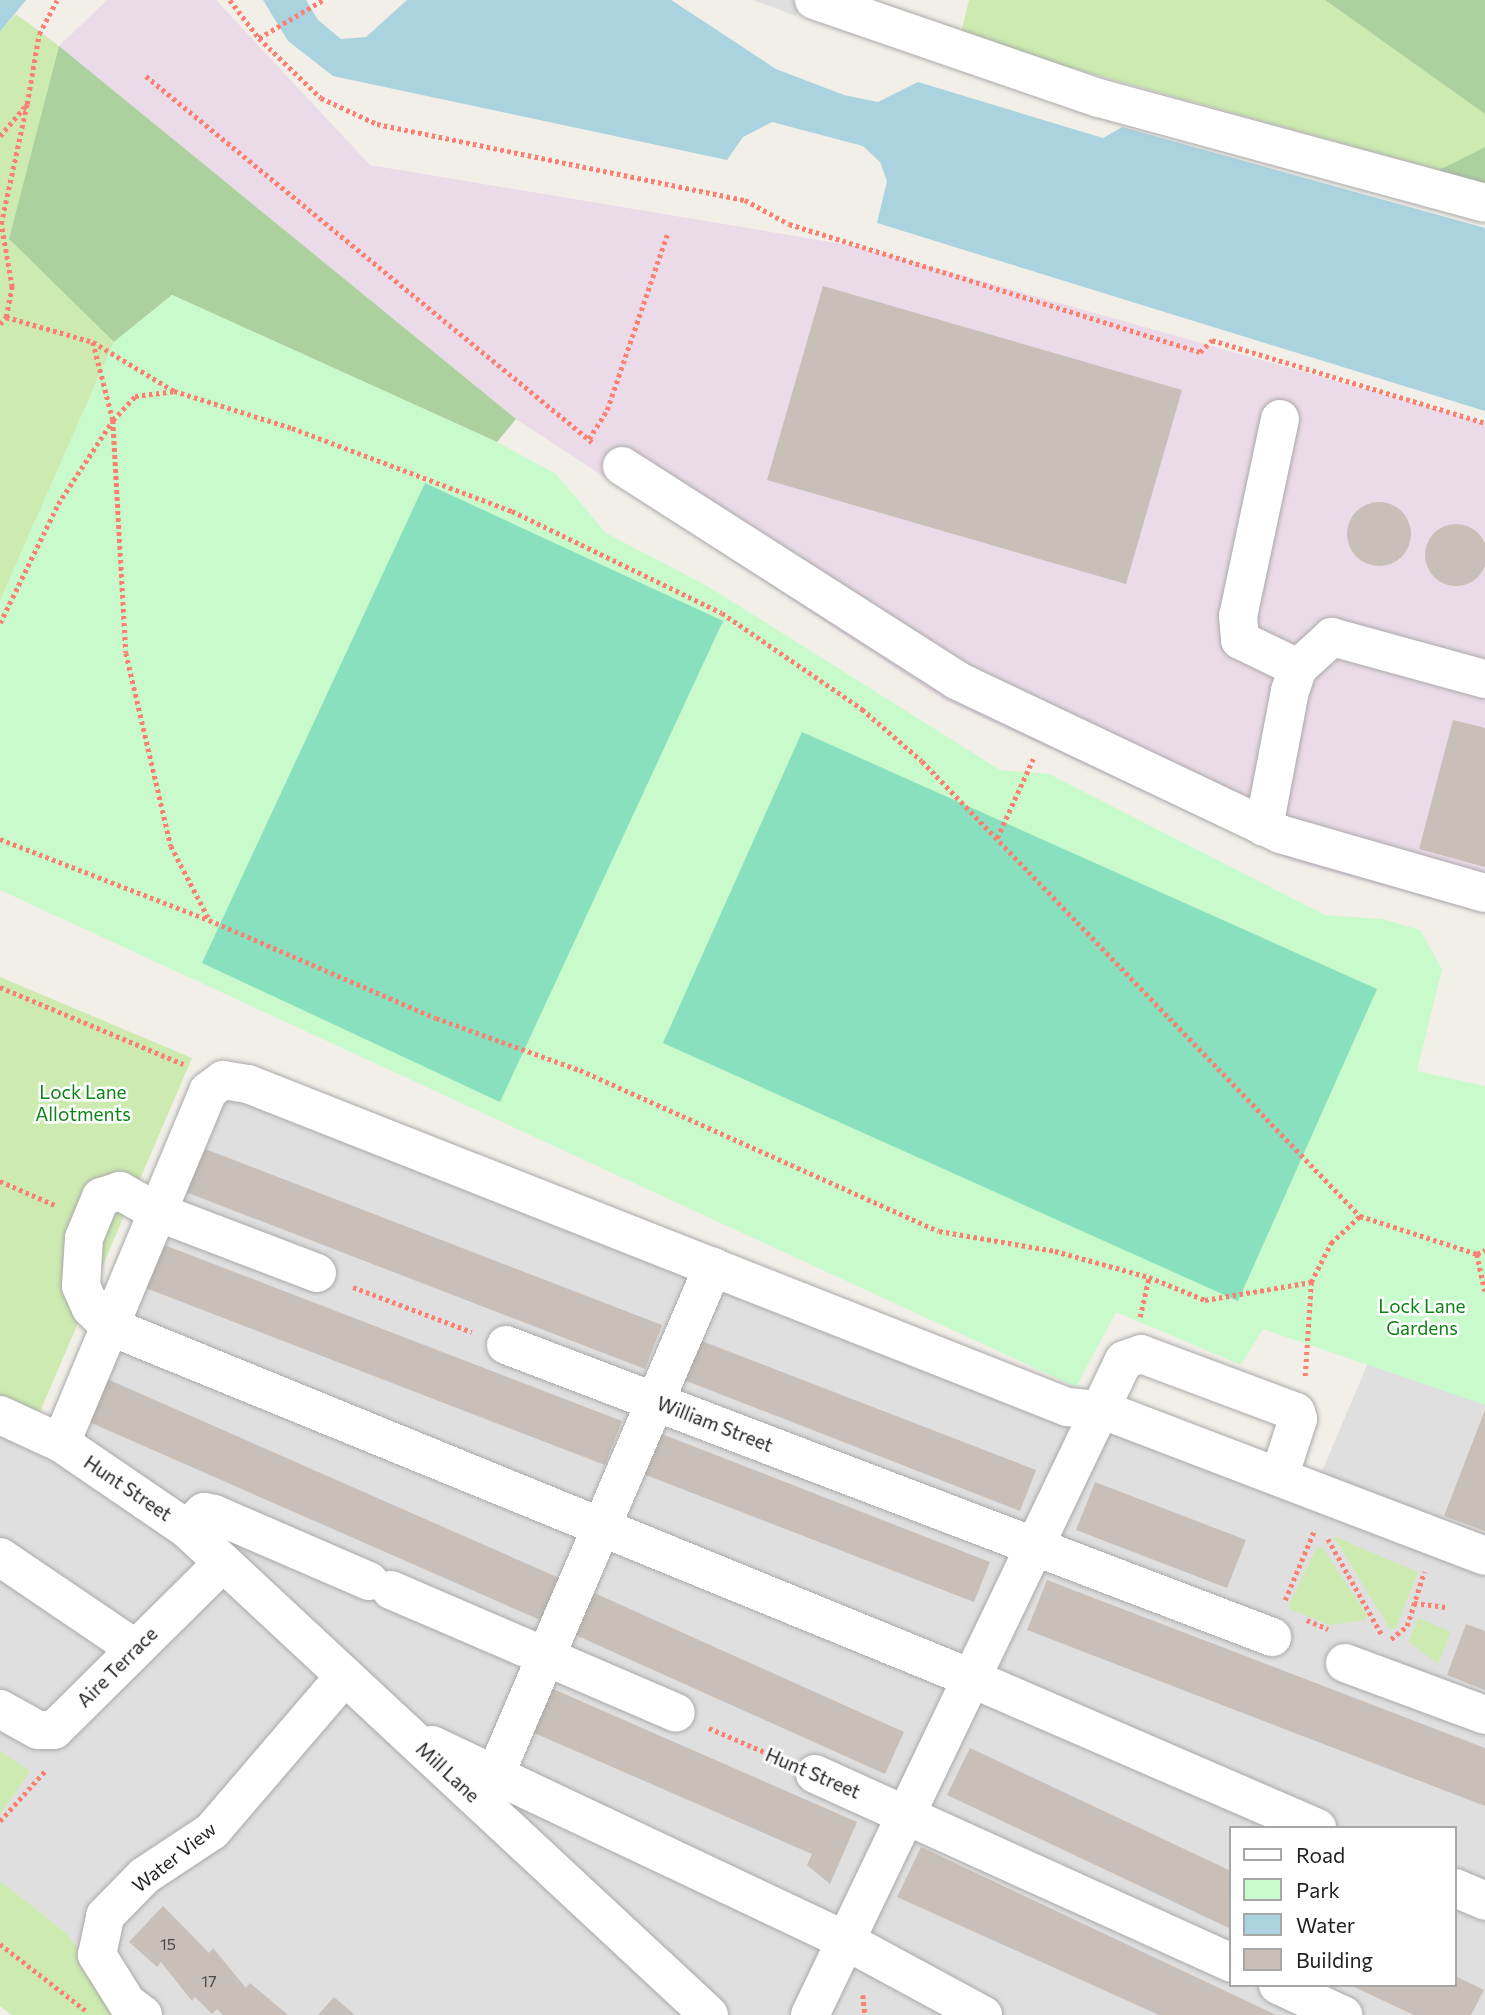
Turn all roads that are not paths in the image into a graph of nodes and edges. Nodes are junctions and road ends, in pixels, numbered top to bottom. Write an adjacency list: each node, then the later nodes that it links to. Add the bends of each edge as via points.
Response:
1 (814, 0): 2 (street, via 1098,98)
2 (1485, 202)
3 (1280, 419): 5 (street, via 1238,616 1240,640)
4 (622, 466): 7 (street, via 956,680)
5 (1298, 668): 6 (street, via 1332,637); 7 (street)
6 (1485, 679)
7 (1264, 827): 8 (street)
8 (1485, 893)
9 (157, 1212): 10 (street, via 216,1085 248,1084); 11 (street); 12 (street); 12 (street, via 120,1191 110,1191 102,1197 91,1221 84,1238 81,1286 91,1308)
10 (713, 1267): 14 (street); 15 (street, via 1067,1407)
11 (317, 1273)
12 (109, 1326): 17 (street); 19 (street)
13 (506, 1345): 14 (street, William Street)
14 (655, 1402): 19 (street); 21 (street, William Street)
15 (1103, 1410): 18 (street); 18 (street, via 1124,1360 1141,1354 1296,1412 1298,1419); 21 (street)
16 (0, 1415): 17 (street, Hunt Street)
17 (61, 1443): 20 (street, Hunt Street)
18 (1279, 1478): 22 (street, via 1327,1510)
19 (602, 1527): 28 (street); 30 (street)
20 (187, 1529): 24 (street, Mill Lane); 28 (street, Hunt Street, via 204,1512 214,1514)
21 (1038, 1547): 25 (street, William Street); 30 (street)
22 (1485, 1556)
23 (0, 1557): 27 (street)
24 (223, 1563): 27 (street, Aire Terrace); 29 (street, Mill Lane)
25 (1277, 1623)
26 (1353, 1646): 33 (street)
27 (136, 1649): 31 (street, Aire Terrace, via 54,1730 38,1730)
28 (546, 1658): 32 (street, Hunt Street); 35 (street)
29 (345, 1676): 35 (street, Mill Lane, via 408,1734); 43 (street, Water View, via 212,1831 144,1876 105,1916 97,1955 127,2003)
30 (973, 1679): 36 (street); 37 (street)
31 (0, 1709)
32 (676, 1713)
33 (1485, 1716)
34 (816, 1774): 36 (street, Hunt Street)
35 (490, 1788): 40 (street); 44 (street, Mill Lane)
36 (908, 1814): 40 (street); 41 (street, Hunt Street)
37 (1312, 1826)
38 (1457, 1889): 39 (street)
39 (1485, 1901)
40 (846, 1941): 45 (street); 46 (street)
41 (1230, 1964)
42 (1282, 1987): 47 (street)
43 (143, 2015)
44 (709, 2015)
45 (810, 2015)
46 (983, 2015)
47 (1343, 2015)

